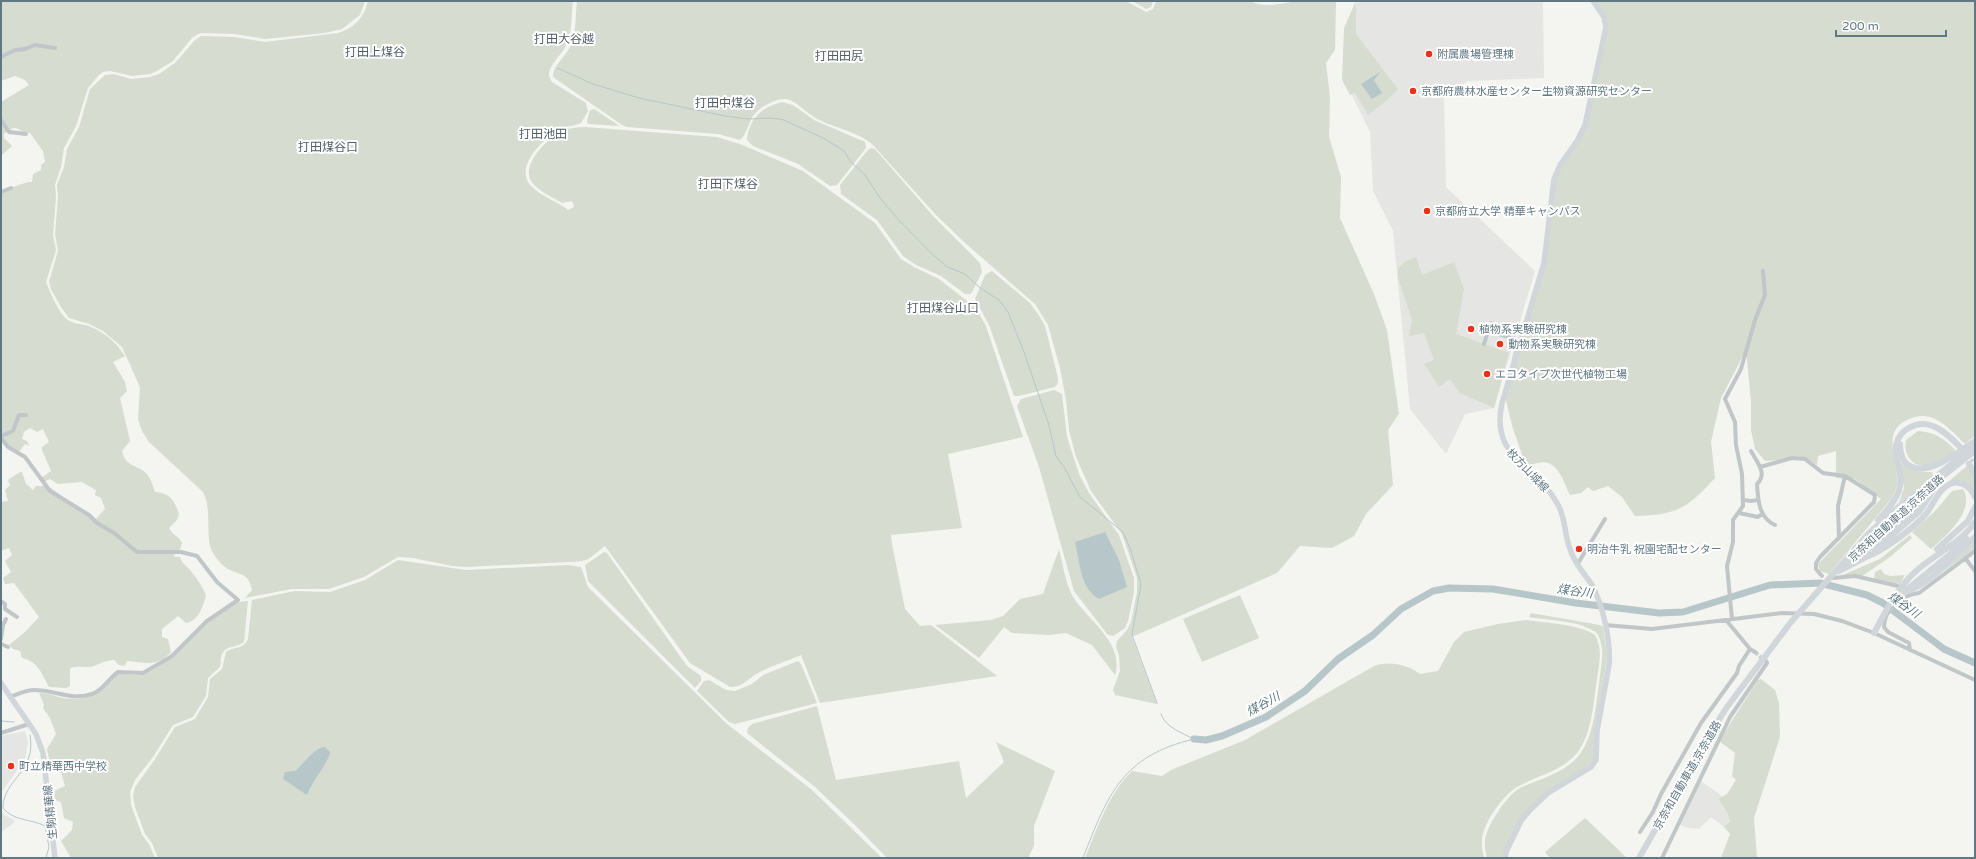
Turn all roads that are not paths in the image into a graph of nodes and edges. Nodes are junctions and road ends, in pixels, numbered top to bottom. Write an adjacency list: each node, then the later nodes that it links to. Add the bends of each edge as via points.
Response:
1 (1593, 1): 11 (main road, 枚方山城線, via 1604,17 1606,27 1585,125 1556,174 1544,264)
2 (55, 48): 3 (street, via 35,45)
3 (1, 57)
4 (1, 120): 5 (street, via 9,132)
5 (26, 134)
6 (11, 188): 7 (street)
7 (1, 192)
8 (1764, 271): 27 (street, via 1765,295 1740,369 1724,399 1735,422)
9 (1492, 323): 10 (street)
10 (1488, 331): 11 (street); 12 (street)
11 (1520, 340): 46 (main road, 枚方山城線, via 1499,416 1501,436 1510,452 1552,494 1558,504 1569,549)
12 (1484, 344)
13 (26, 415): 14 (street, via 19,415 13,431)
14 (1, 437): 69 (street, via 8,447 25,457 50,491 78,507 137,552 181,552 197,556 217,582 238,600 207,622 172,656 143,673 118,672 94,694 76,697 33,690)
15 (1975, 441): 41 (highway, via 1943,462 1928,468 1913,468 1903,459 1900,447 1907,434 1914,429 1924,428 1939,433 1960,449 1945,433 1932,426 1917,425 1903,432 1896,445 1901,483 1897,496)
16 (1975, 445): 41 (highway, 京奈和自動車道;京奈道路, via 1903,502)
17 (1751, 451): 20 (street)
18 (1975, 451): 21 (highway, 京奈和自動車道;京奈道路)
19 (1972, 464): 22 (highway)
20 (1760, 467): 23 (street, via 1792,458 1805,458 1823,473); 28 (street, via 1762,473 1760,481 1756,484)
21 (1951, 470): 24 (highway); 45 (highway, 京奈和自動車道;京奈道路, via 1929,487)
22 (1975, 475)
23 (1845, 476): 38 (street, via 1838,506); 38 (street, via 1875,495 1874,502)
24 (1939, 481): 25 (highway); 45 (highway)
25 (1931, 494): 29 (highway); 45 (highway)
26 (1975, 497): 42 (highway, via 1971,489 1964,484 1952,483 1944,488 1924,516 1903,534)
27 (1744, 500): 28 (street); 31 (street)
28 (1758, 500): 32 (street)
29 (1926, 501): 42 (highway, via 1914,516); 44 (highway)
30 (1975, 507): 52 (highway, via 1964,526 1913,569)
31 (1739, 513): 32 (street, via 1758,517); 56 (street, via 1732,520 1733,542 1728,566)
32 (1762, 514): 35 (street)
33 (1605, 519): 46 (street)
34 (1975, 522): 39 (highway)
35 (1775, 525)
36 (1975, 528): 39 (highway)
37 (1975, 536): 39 (highway)
38 (1839, 538): 48 (street, via 1816,563 1816,569)
39 (1963, 542): 50 (highway, via 1939,552); 51 (highway, via 1948,564); 52 (highway)
40 (1975, 551): 43 (street)
41 (1848, 554): 49 (highway, 京奈和自動車道;京奈道路)
42 (1866, 557): 44 (highway)
43 (1965, 558): 47 (street); 51 (street, via 1919,593)
44 (1859, 560): 45 (highway)
45 (1848, 563): 49 (highway, 京奈和自動車道;京奈道路)
46 (1577, 565): 58 (main road, 枚方山城線, via 1591,585)
47 (1975, 571)
48 (1822, 576)
49 (1832, 577): 50 (street, via 1855,576); 75 (highway, 京奈和自動車道;京奈道路, via 1791,622 1737,694)
50 (1901, 586): 52 (highway)
51 (1912, 592): 52 (highway); 64 (street, via 1896,603 1884,621 1884,627 1888,632 1909,643)
52 (1897, 597): 59 (highway, via 1885,612)
53 (1, 601): 54 (street, via 5,604 5,609)
54 (17, 617)
55 (6, 619): 60 (street)
56 (1732, 619): 57 (street); 59 (street, via 1807,613 1842,621)
57 (1726, 620): 58 (street, via 1652,629); 63 (street)
58 (1605, 625): 74 (main road, 枚方山城線, via 1609,659 1597,731 1596,760 1591,767 1548,794 1529,812 1521,821)
59 (1874, 633): 64 (street)
60 (1, 639)
61 (1, 644): 62 (street)
62 (8, 648)
63 (1750, 649): 65 (street); 72 (street, via 1701,723)
64 (1910, 650): 67 (street)
65 (1755, 652)
66 (1766, 661): 76 (street, via 1730,717)
67 (1975, 680)
68 (1, 683): 69 (main road, 生駒精華線)
69 (10, 697): 70 (main road, 生駒精華線)
70 (29, 724): 71 (street); 73 (main road, 生駒精華線, via 43,754)
71 (1, 733)
72 (1640, 832)
73 (55, 858)
74 (1505, 858)
75 (1640, 858)
76 (1662, 858)

